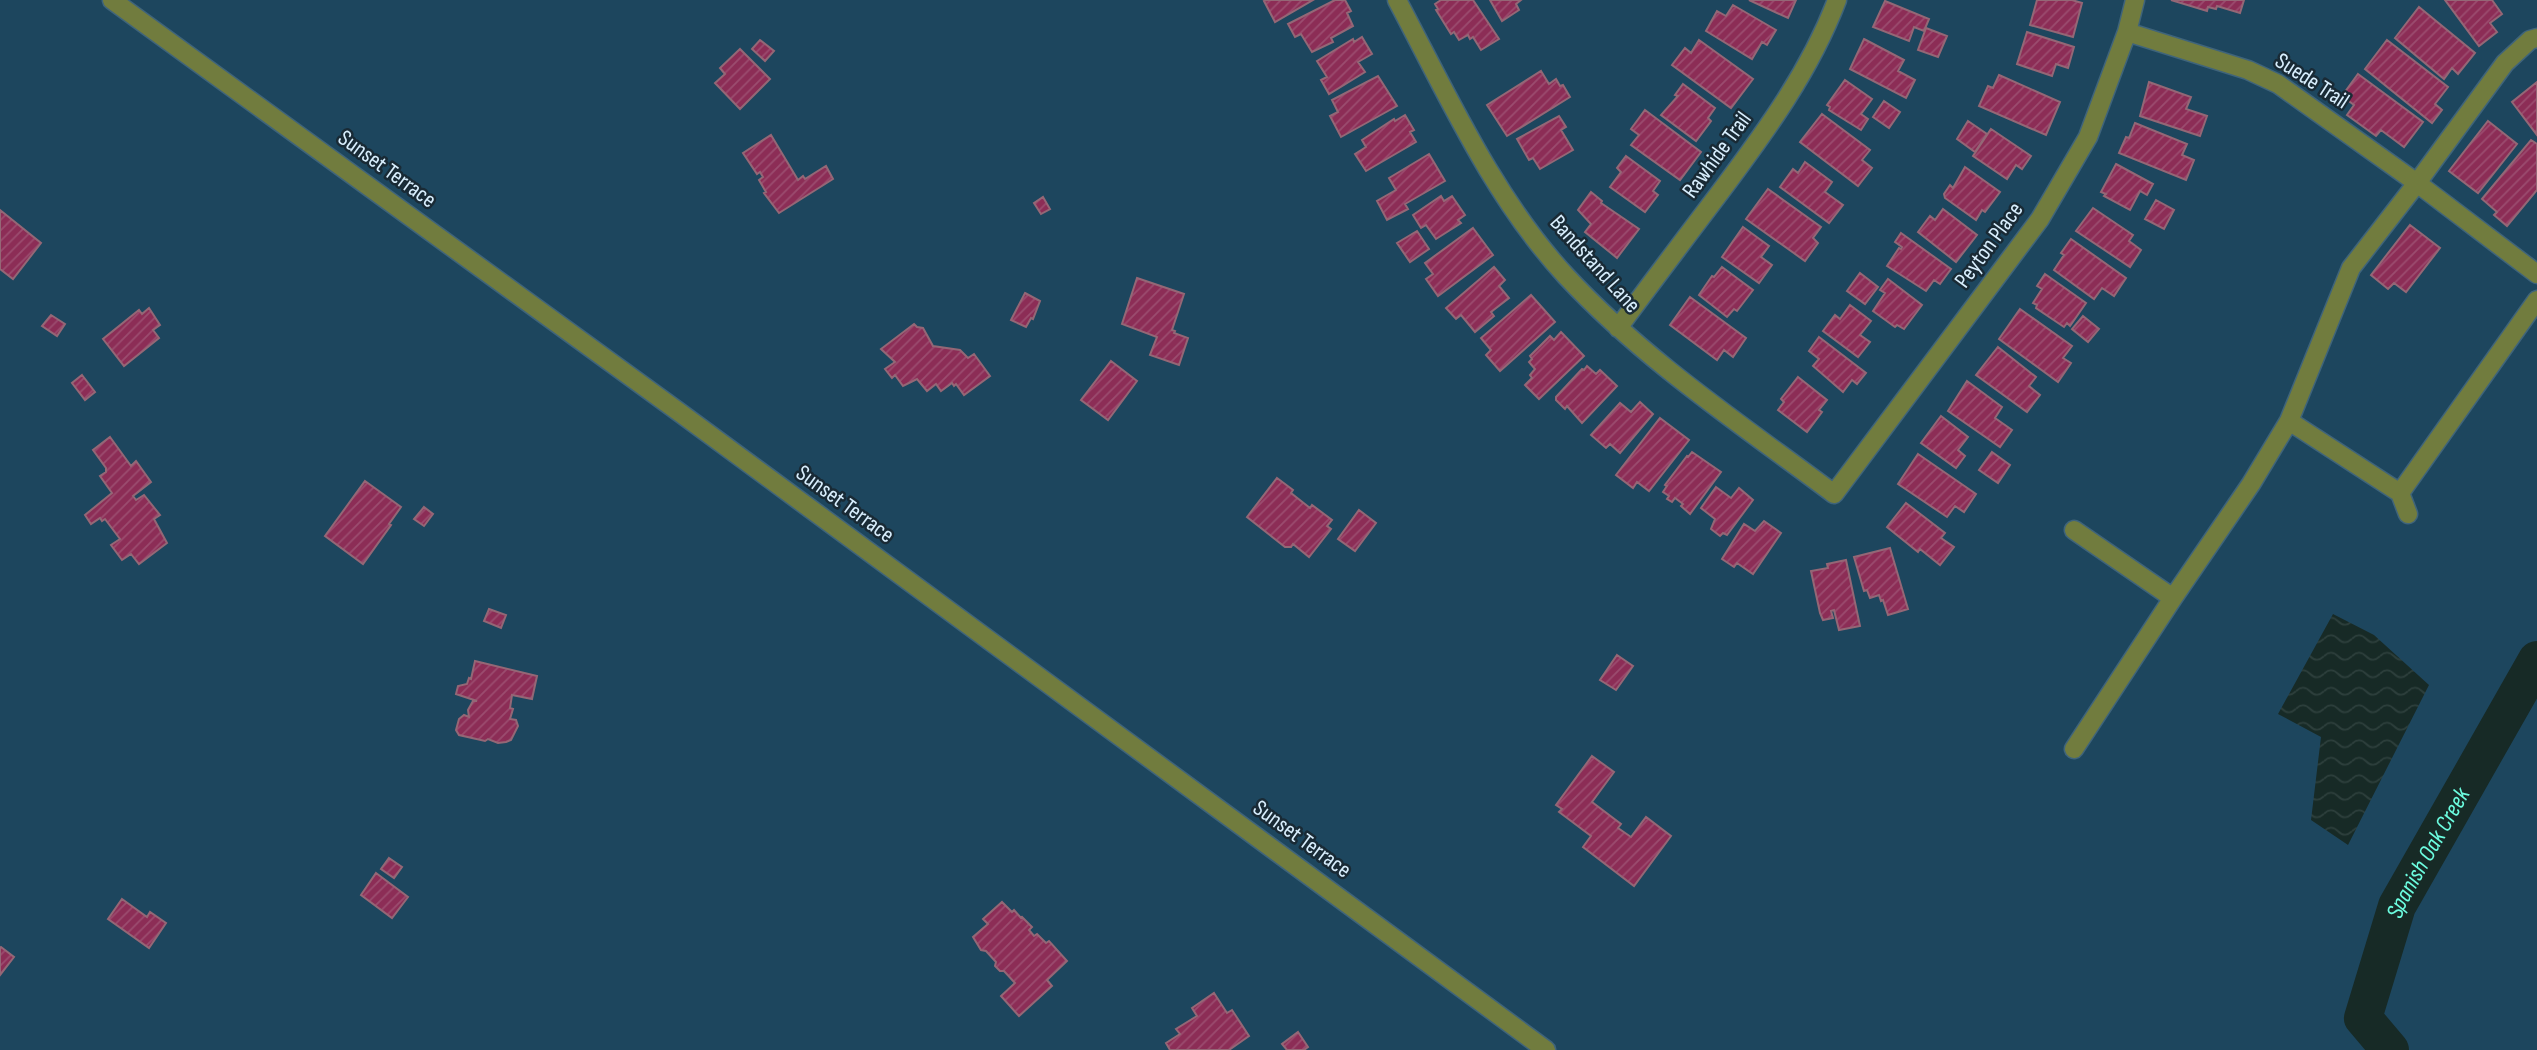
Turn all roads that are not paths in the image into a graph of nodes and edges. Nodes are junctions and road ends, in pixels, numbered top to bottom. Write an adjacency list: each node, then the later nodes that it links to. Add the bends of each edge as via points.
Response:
1 (112, 0): 18 (street, Sunset Terrace)
2 (1398, 0): 10 (street, Bandstand Lane, via 1506,199 1565,275)
3 (1837, 0): 10 (street, Rawhide Trail, via 1797,85)
4 (2135, 0): 5 (street, Peyton Place)
5 (2127, 32): 7 (street, Suede Trail, via 2278,84); 13 (street, Peyton Place, via 2088,137 2040,219)
6 (2537, 38): 7 (street, via 2505,62)
7 (2417, 183): 8 (street, Suede Trail); 11 (street, via 2351,268)
8 (2537, 274)
9 (2537, 300): 12 (street)
10 (1618, 328): 13 (street, Bandstand Lane, via 1653,360)
11 (2288, 421): 12 (street); 16 (street)
12 (2400, 493): 14 (street)
13 (1834, 494)
14 (2407, 514)
15 (2074, 530): 16 (street)
16 (2173, 598): 17 (street)
17 (2074, 749)
18 (1546, 1050)

